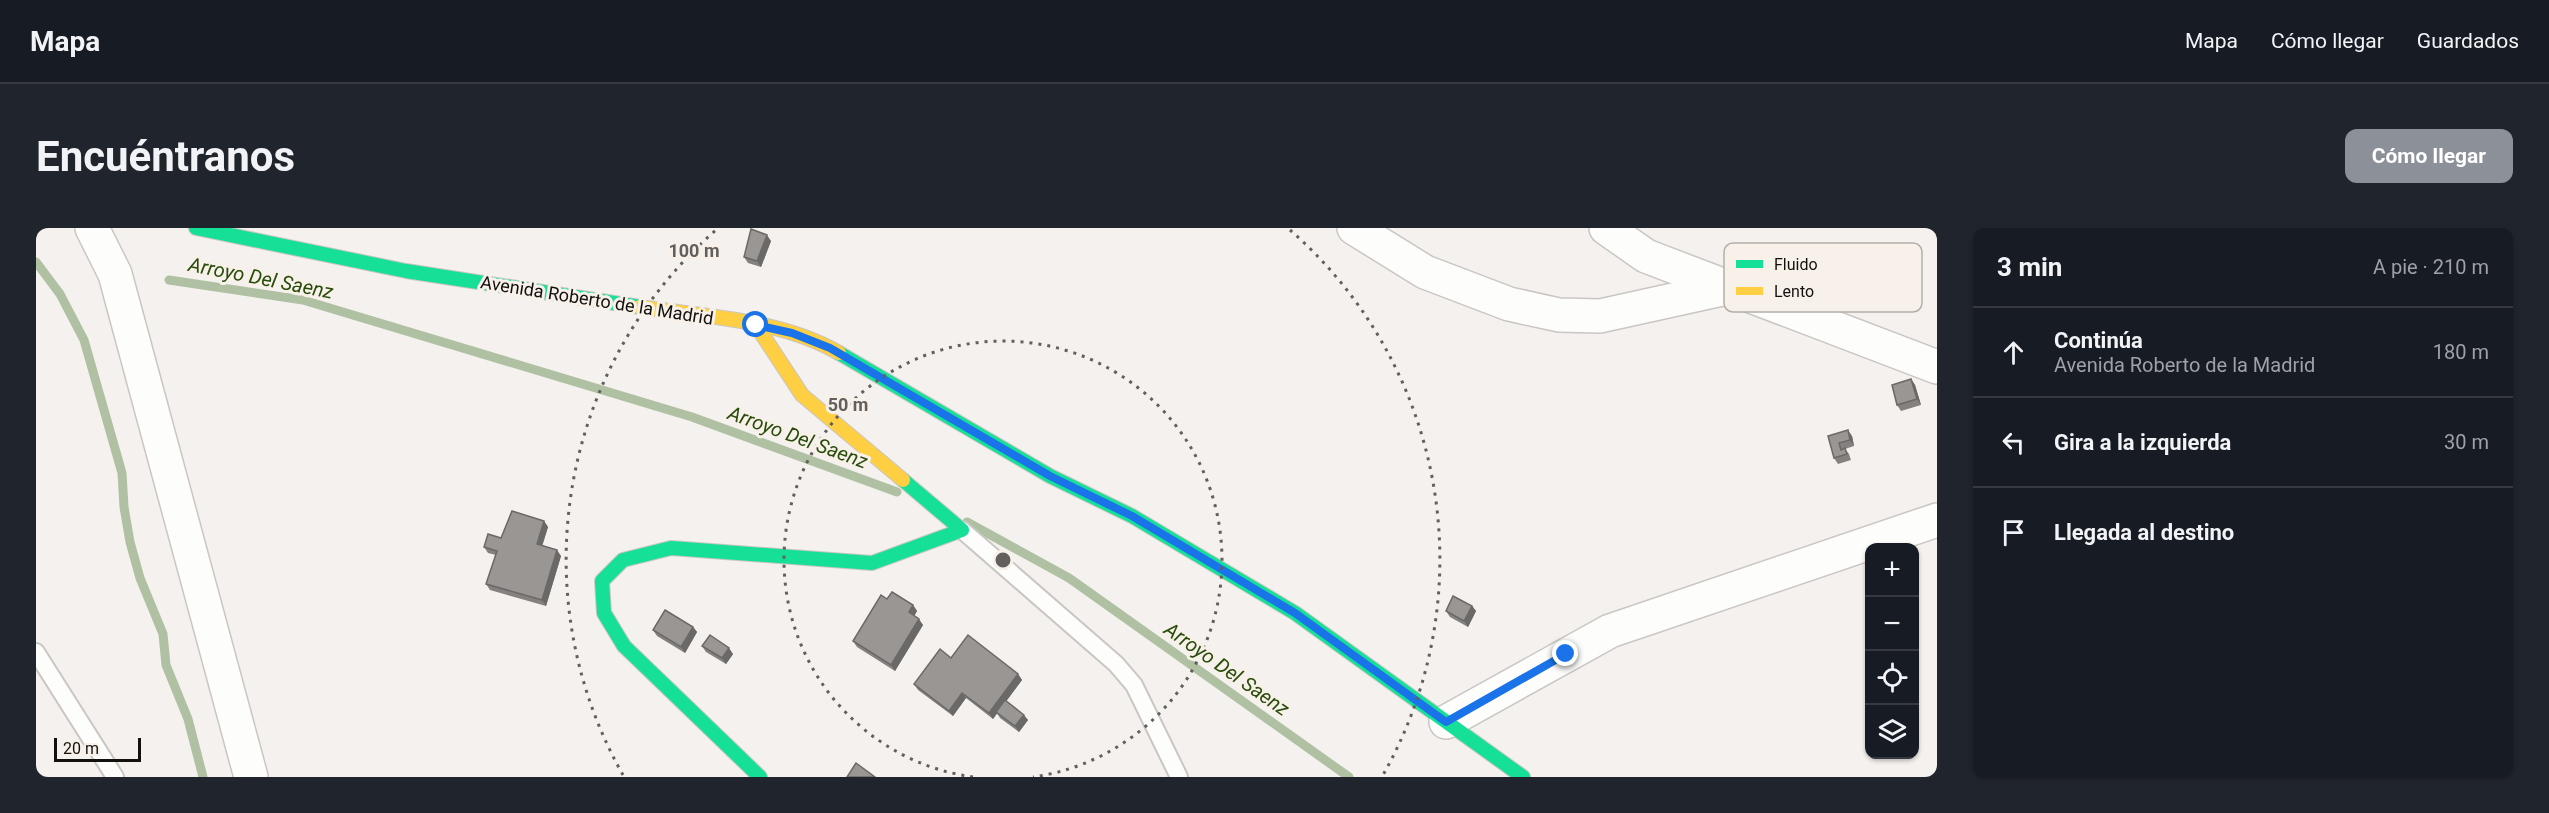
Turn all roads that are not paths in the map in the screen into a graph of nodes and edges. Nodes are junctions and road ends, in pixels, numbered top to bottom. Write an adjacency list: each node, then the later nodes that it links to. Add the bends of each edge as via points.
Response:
1 (92, 228): 15 (street, via 115,274)
2 (196, 228): 8 (main road, Avenida Roberto de la Madrid, via 406,271)
3 (1354, 228): 6 (street, via 1425,272 1509,304 1559,315 1600,316)
4 (1606, 228): 5 (street, via 1646,256)
5 (1724, 287)
6 (1724, 289)
7 (1791, 312): 9 (street)
8 (756, 325): 11 (main road, via 802,395); 13 (main road, Avenida Roberto de la Madrid, via 792,333 830,348 1050,476 1132,516 1295,613)
9 (1937, 367)
10 (1937, 520): 13 (street, via 1611,631)
11 (962, 530): 16 (main road, via 872,563 671,548 623,560 602,581 604,613 624,646); 17 (lane, via 1116,664 1134,685)
12 (36, 652): 14 (lane)
13 (1446, 722): 18 (main road, Avenida Roberto de la Madrid)
14 (115, 777)
15 (251, 777)
16 (760, 777)
17 (1179, 777)
18 (1522, 777)

